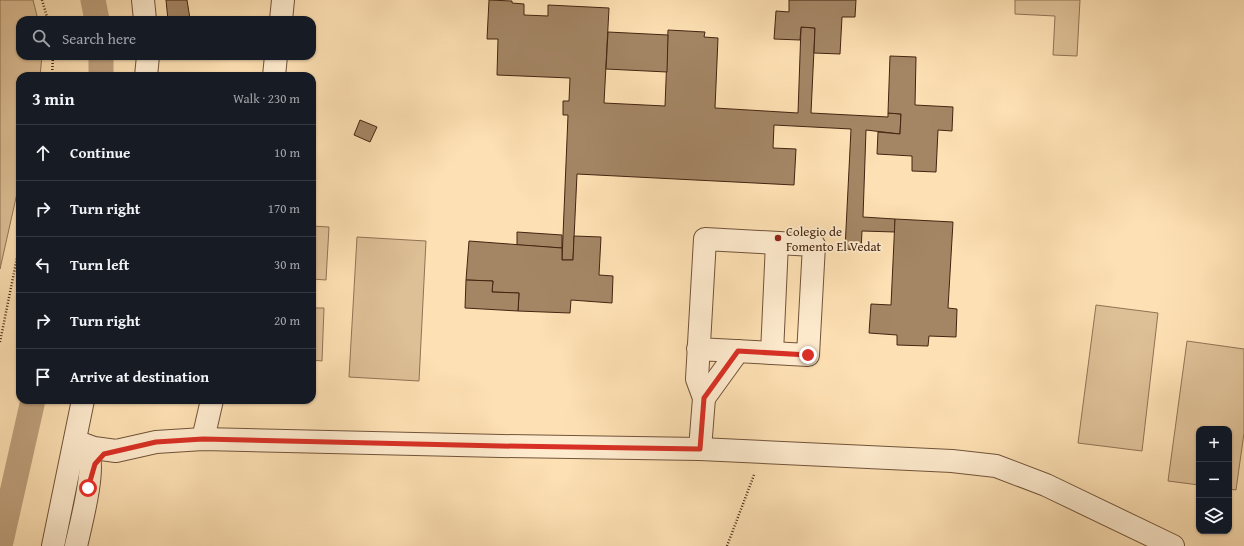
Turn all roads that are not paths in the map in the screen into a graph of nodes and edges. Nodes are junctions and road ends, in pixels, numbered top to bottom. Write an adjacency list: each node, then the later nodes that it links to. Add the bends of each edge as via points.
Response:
1 (143, 0): 3 (street)
2 (283, 0): 4 (street)
3 (145, 16)
4 (281, 16)
5 (148, 60): 7 (street)
6 (276, 60): 8 (street)
7 (146, 72)
8 (274, 72)
9 (777, 243): 10 (street, via 705,239); 12 (street); 12 (street, via 814,245 808,355)
10 (698, 349): 11 (street); 13 (street, via 697,379)
11 (738, 351): 12 (street); 13 (street)
12 (772, 353)
13 (704, 398): 18 (street)
14 (83, 404): 17 (street)
15 (211, 404): 16 (street)
16 (203, 439): 18 (street); 19 (street, via 156,442)
17 (75, 441): 19 (street, via 94,448); 20 (street, via 87,451 91,461); 21 (street)
18 (700, 449): 23 (street, via 952,461 996,466 1046,485)
19 (116, 450): 20 (street, via 104,454)
20 (90, 475): 22 (street)
21 (53, 546)
22 (76, 546)
23 (1173, 546)

